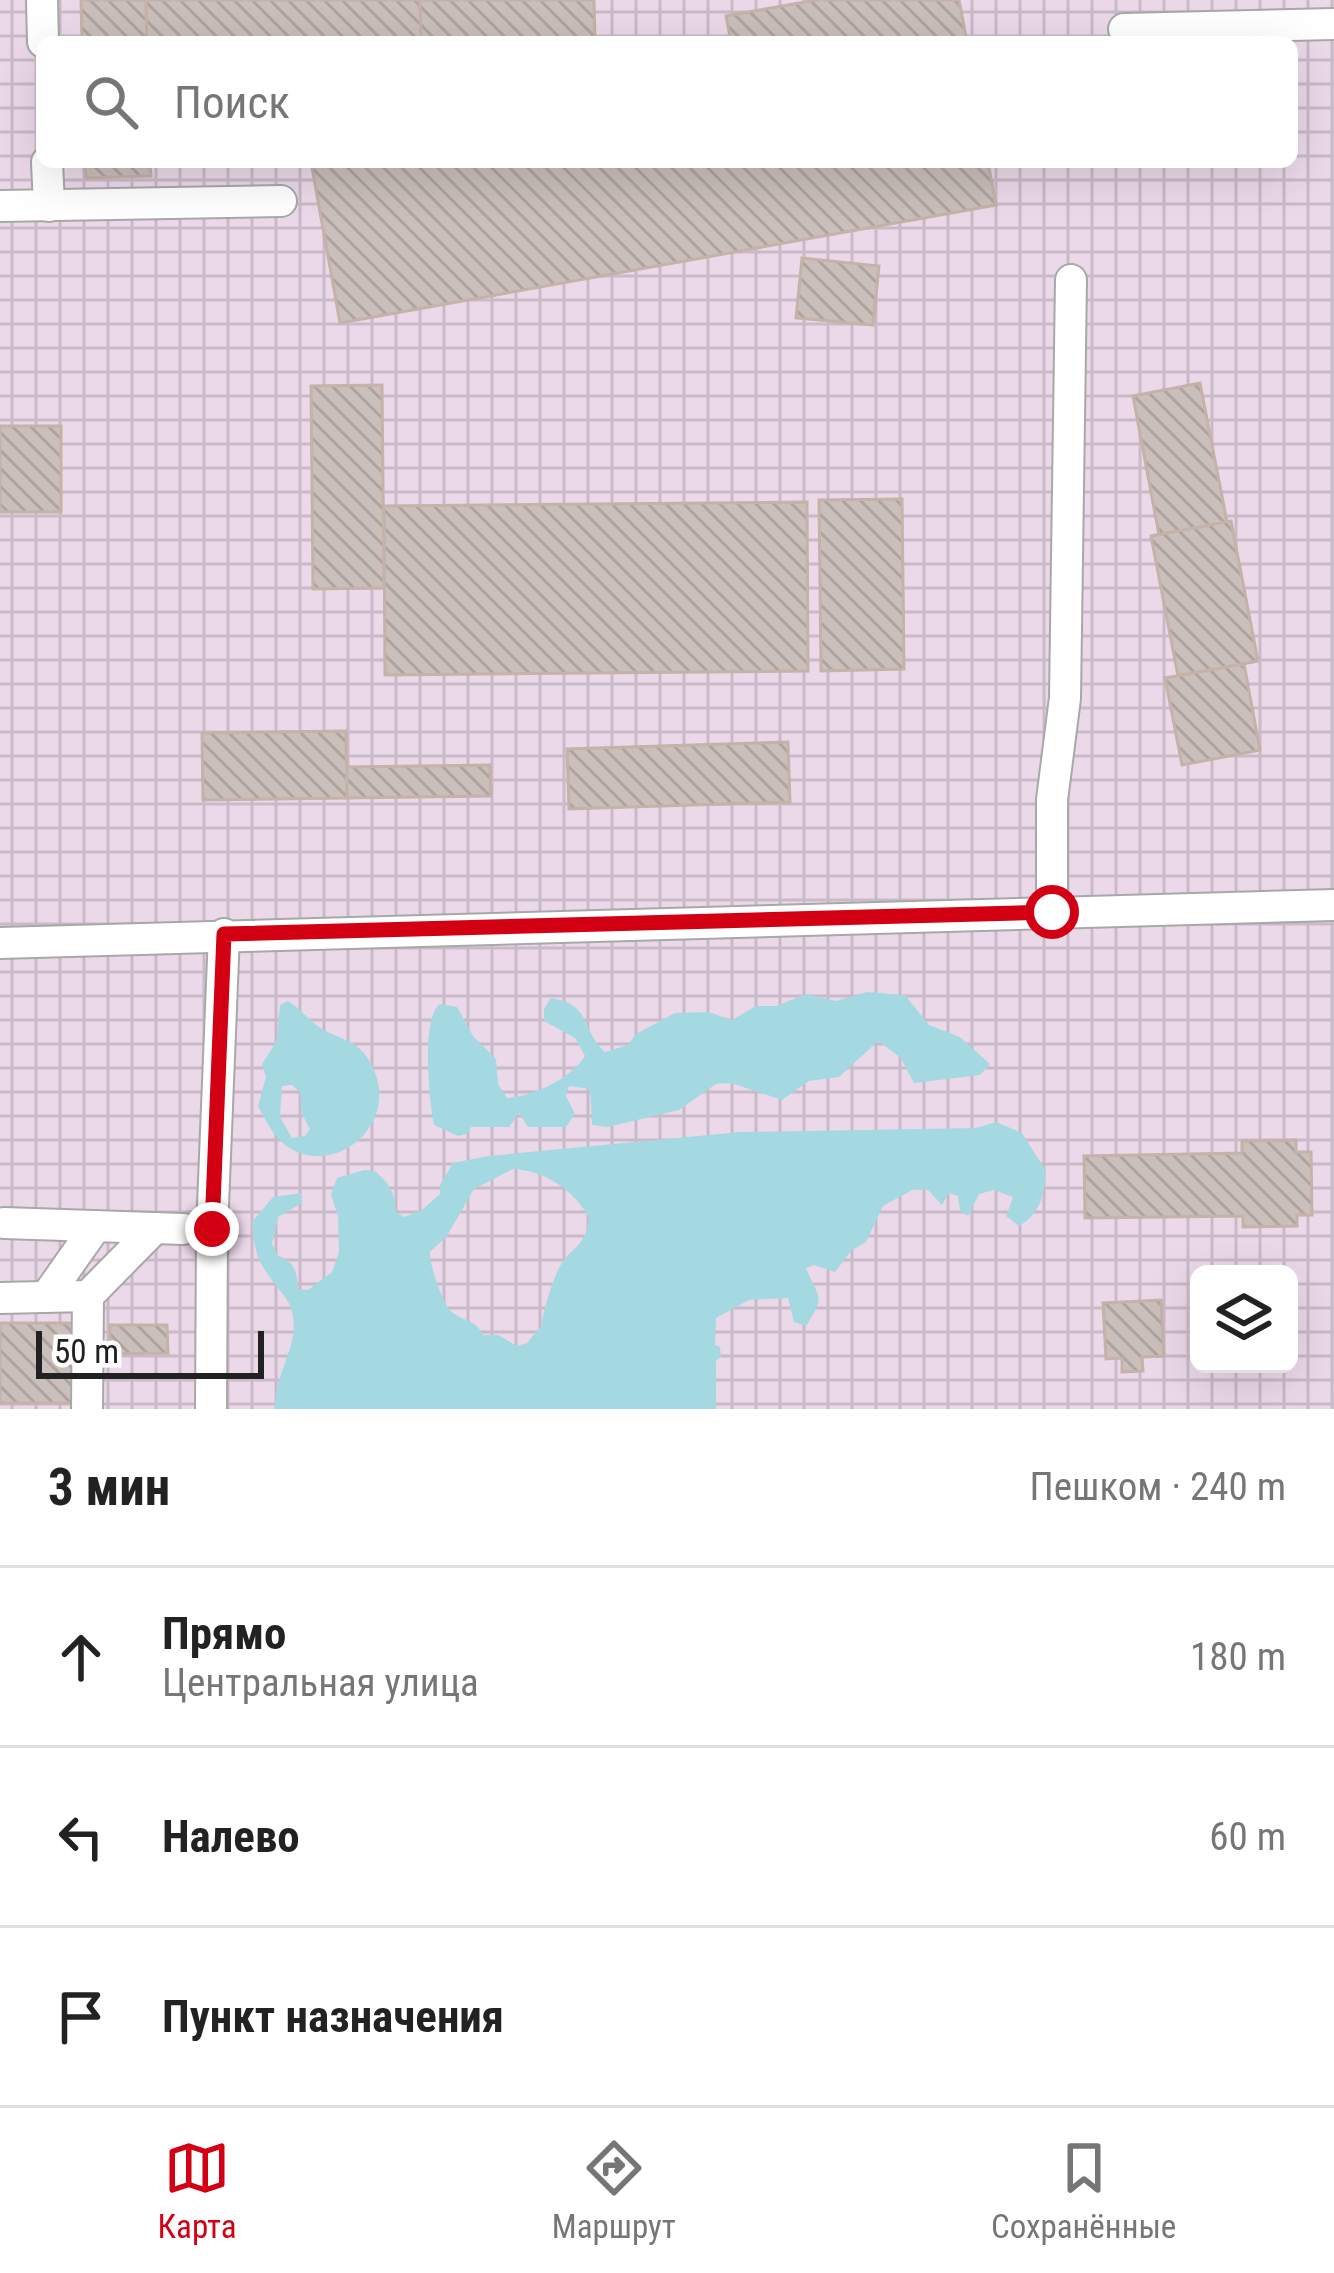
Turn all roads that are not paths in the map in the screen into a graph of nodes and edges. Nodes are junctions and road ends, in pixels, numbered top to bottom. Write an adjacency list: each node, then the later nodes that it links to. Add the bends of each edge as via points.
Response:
1 (42, 0): 4 (street)
2 (1334, 24): 3 (street)
3 (1124, 29)
4 (43, 36)
5 (47, 168): 8 (street)
6 (280, 201): 8 (street)
7 (0, 206): 8 (street)
8 (49, 206)
9 (1071, 280): 11 (street, via 1065,698 1052,800)
10 (1334, 905): 11 (street)
11 (1052, 912): 12 (street)
12 (224, 934): 13 (street); 20 (street)
13 (0, 943)
14 (4, 1223): 15 (street)
15 (96, 1226): 16 (street, via 169,1228); 17 (street)
16 (88, 1296): 17 (street); 19 (street)
17 (46, 1297): 18 (street)
18 (0, 1298)
19 (87, 1409)
20 (211, 1409)

